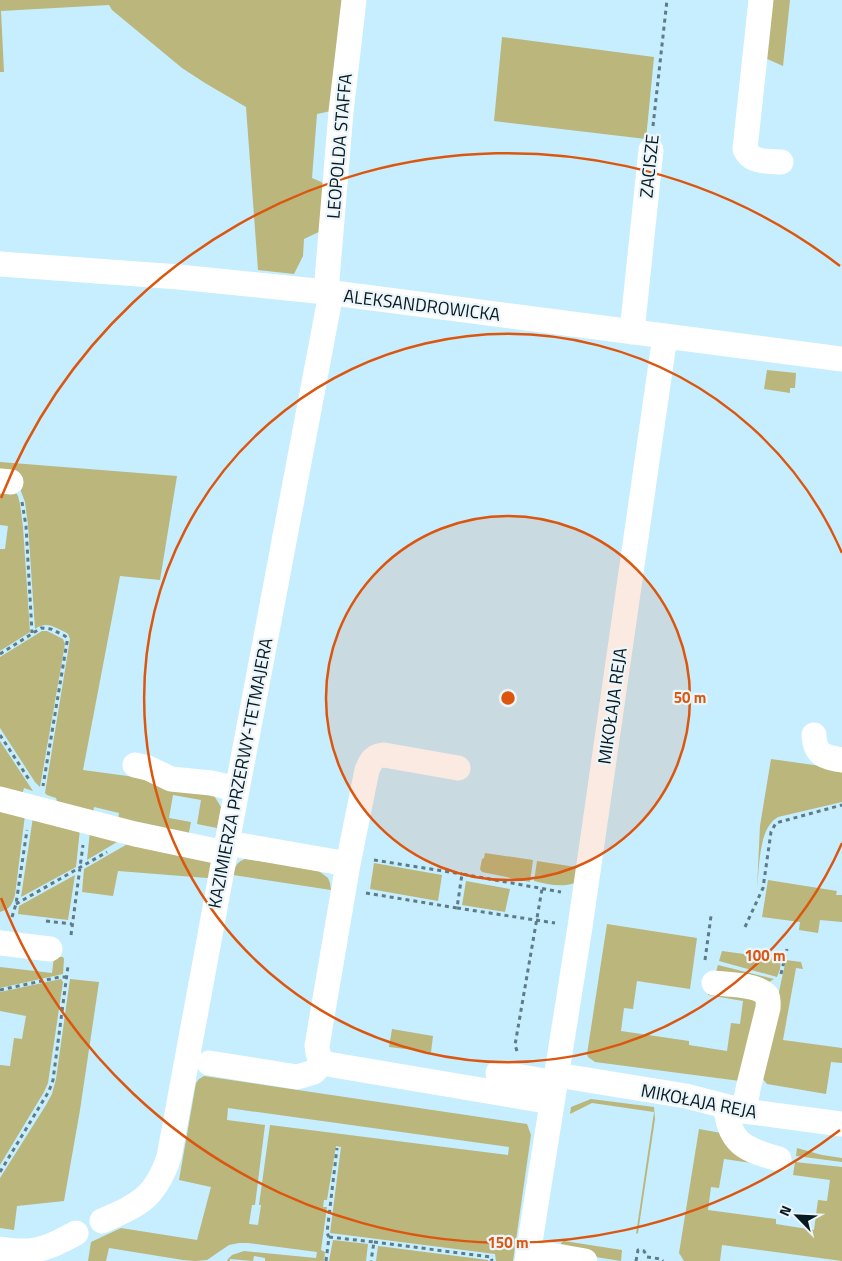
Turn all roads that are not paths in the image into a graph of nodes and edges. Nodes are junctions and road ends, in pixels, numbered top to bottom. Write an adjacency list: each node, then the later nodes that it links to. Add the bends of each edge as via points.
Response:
1 (354, 0): 6 (street, LEOPOLDA STAFFA, via 341,112)
2 (761, 0): 4 (street, via 745,149 752,158)
3 (651, 150): 7 (street, ZACISZE)
4 (781, 162)
5 (0, 264): 6 (street, ALEKSANDROWICKA, via 179,277)
6 (329, 293): 7 (street, ALEKSANDROWICKA); 14 (street, KAZIMIERZA PRZERWY-TETMAJERA)
7 (632, 332): 8 (street, ALEKSANDROWICKA)
8 (665, 336): 9 (street, ALEKSANDROWICKA); 24 (street, MIKOŁAJA REJA)
9 (842, 359)
10 (814, 735): 11 (street, via 820,754)
11 (842, 760)
12 (134, 765): 14 (street, via 171,779)
13 (458, 768): 17 (street, via 377,756 367,770)
14 (237, 789): 16 (street, KAZIMIERZA PRZERWY-TETMAJERA)
15 (0, 799): 16 (street, via 36,803 87,822 135,834)
16 (226, 848): 17 (street); 28 (street, KAZIMIERZA PRZERWY-TETMAJERA, via 164,1173 148,1196)
17 (349, 860): 21 (street, via 317,1046 318,1056)
18 (0, 943): 19 (street)
19 (63, 950)
20 (709, 976): 25 (street, via 751,987 766,995 768,1001 748,1089)
21 (323, 1062): 22 (street, via 314,1072 297,1077); 24 (street)
22 (209, 1063)
23 (498, 1073): 24 (street)
24 (555, 1087): 25 (street, MIKOŁAJA REJA, via 686,1096); 31 (street, MIKOŁAJA REJA)
25 (735, 1109): 26 (street, MIKOŁAJA REJA); 27 (street, via 727,1119 742,1146)
26 (842, 1124)
27 (779, 1159)
28 (102, 1221)
29 (76, 1233): 30 (street, via 40,1249 20,1252)
30 (0, 1249)
31 (528, 1256): 32 (street)
32 (585, 1261)

